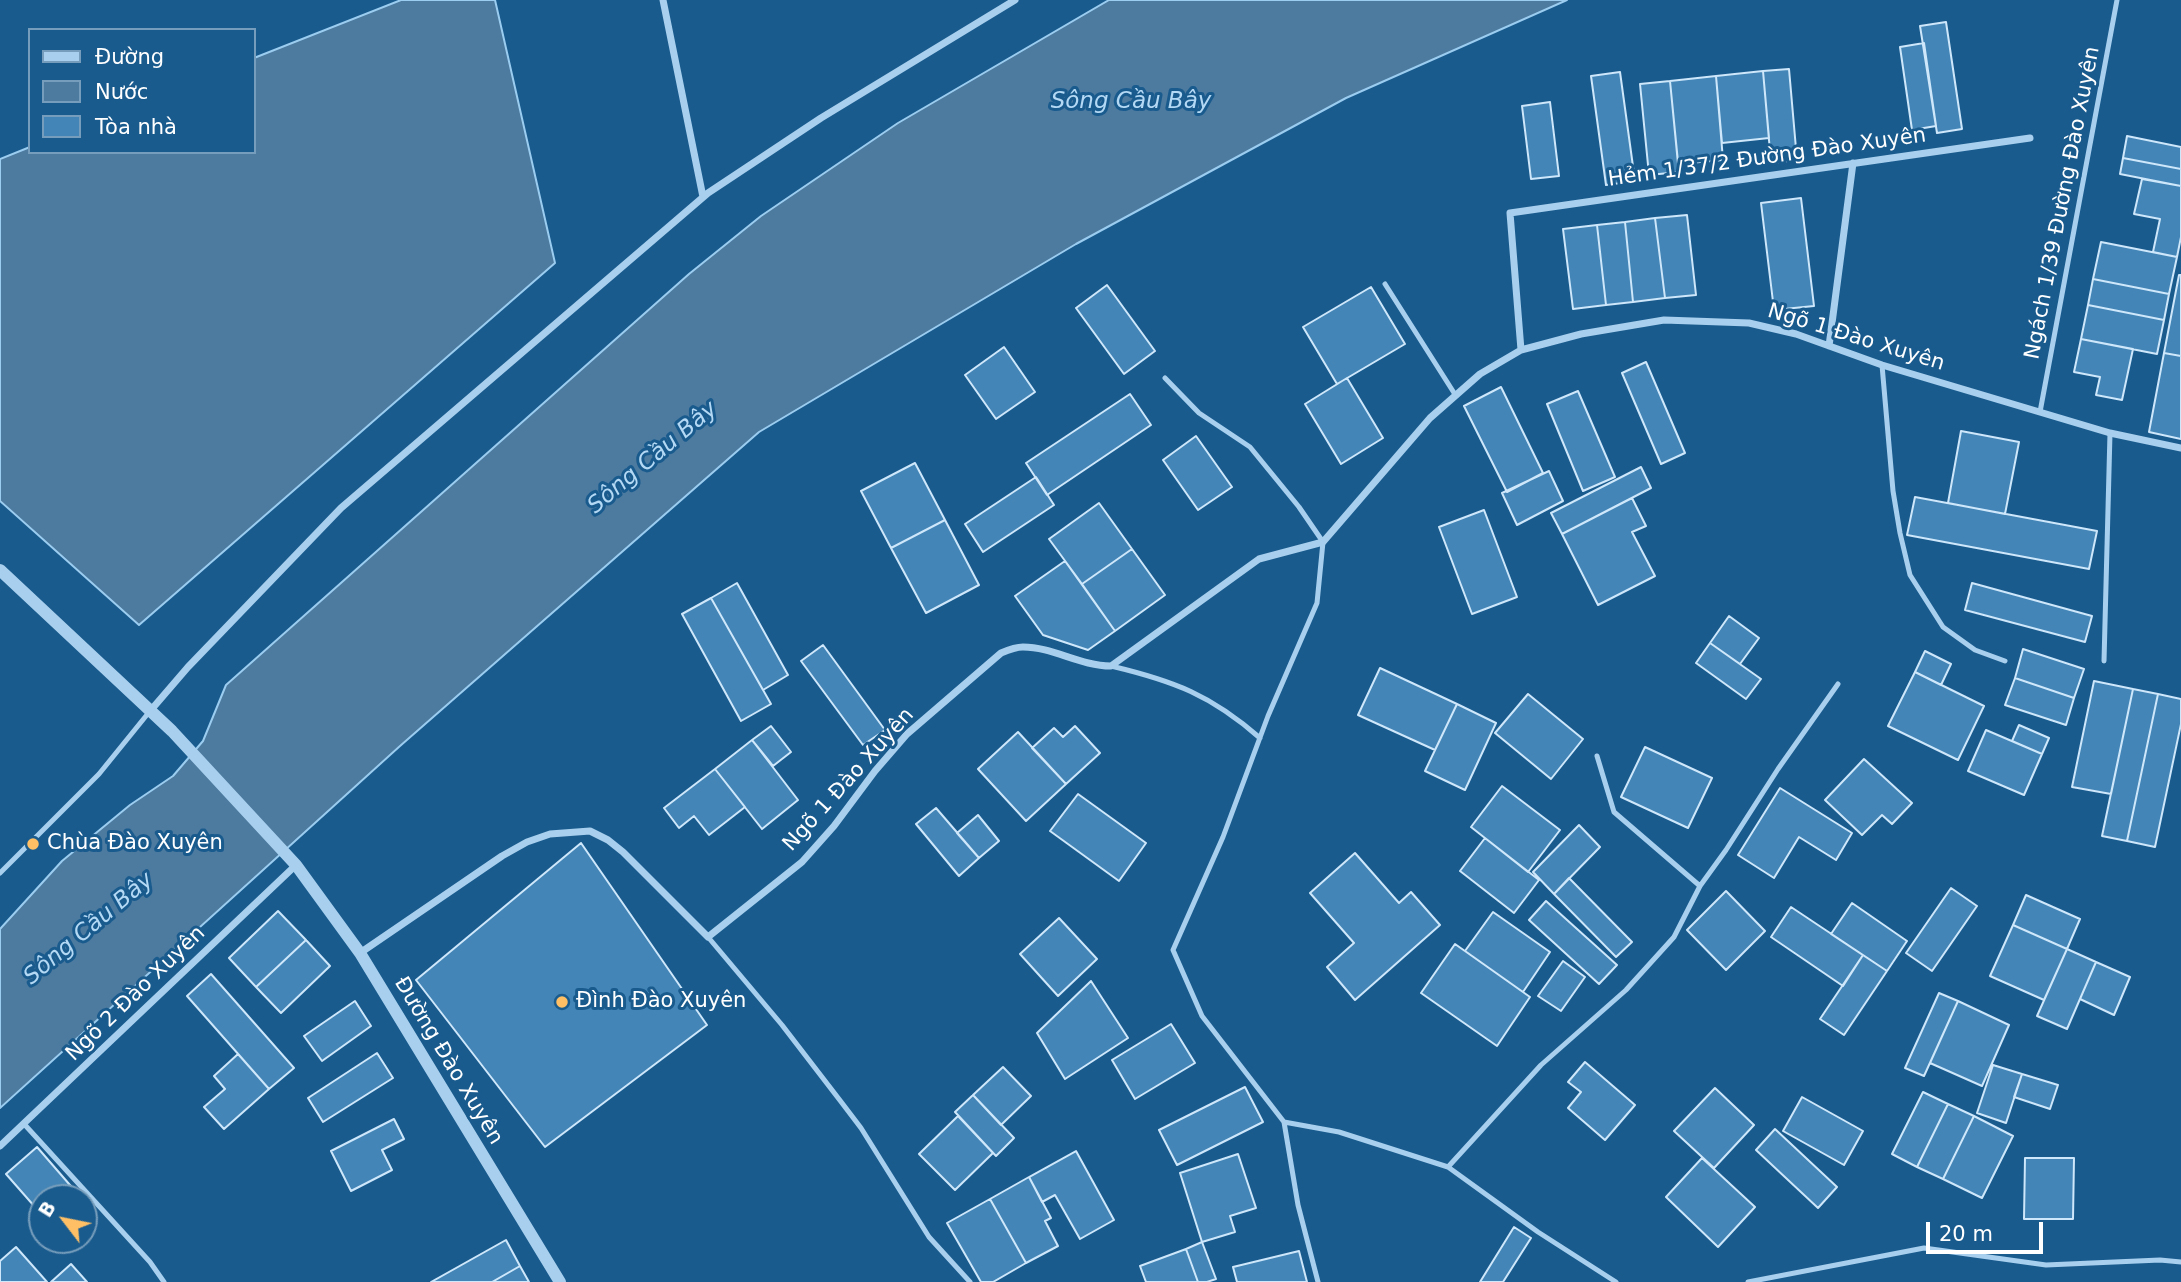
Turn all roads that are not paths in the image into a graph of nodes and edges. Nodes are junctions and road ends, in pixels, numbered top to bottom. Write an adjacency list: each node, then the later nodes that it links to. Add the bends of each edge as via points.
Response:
1 (663, 0): 6 (street)
2 (1015, 0): 6 (street, via 821,118)
3 (2118, 0): 13 (lane, Ngách 1/39 Đường Đào Xuyên)
4 (2030, 138): 5 (street, Hẻm 1/37/2 Đường Đào Xuyên)
5 (1853, 163): 8 (street); 9 (street, Hẻm 1/37/2 Đường Đào Xuyên, via 1510,213)
6 (703, 197): 22 (street, via 341,508)
7 (1385, 284): 12 (lane)
8 (1829, 346): 9 (street, Ngõ 1 Đào Xuyên, via 1748,323 1664,320); 10 (street, Ngõ 1 Đào Xuyên)
9 (1521, 350): 12 (street, Ngõ 1 Đào Xuyên, via 1480,374)
10 (1882, 365): 13 (street, Ngõ 1 Đào Xuyên); 18 (lane, via 1893,491 1910,575 1943,627 1975,650)
11 (1165, 378): 16 (lane, via 1199,413 1250,447)
12 (1456, 396): 16 (street, Ngõ 1 Đào Xuyên, via 1430,418)
13 (2040, 412): 14 (street, Ngõ 1 Đào Xuyên)
14 (2110, 433): 15 (street, Ngõ 1 Đào Xuyên); 19 (lane)
15 (2181, 448)
16 (1323, 542): 20 (street, via 1259,559); 23 (lane, via 1317,603)
17 (0, 570): 22 (street)
18 (2005, 661)
19 (2104, 661)
20 (1111, 666): 23 (lane, via 1206,697); 28 (street, Ngõ 1 Đào Xuyên, via 1020,646 1002,653 907,734 802,862)
21 (1838, 684): 27 (lane)
22 (151, 710): 25 (street, Đường Đào Xuyên); 26 (lane, via 99,774)
23 (1260, 738): 30 (lane, via 1174,950 1202,1016)
24 (1597, 756): 27 (lane, via 1614,812)
25 (296, 866): 29 (street, Đường Đào Xuyên); 31 (street, Ngõ 2 Đào Xuyên)
26 (0, 873)
27 (1700, 886): 33 (lane, via 1674,937 1626,990 1541,1065)
28 (708, 937): 29 (street, via 623,852 590,831 550,834 527,842); 37 (lane, via 861,1128 929,1237)
29 (360, 953): 36 (street, Đường Đào Xuyên)
30 (1284, 1122): 33 (lane, via 1339,1132); 38 (lane, via 1298,1205)
31 (25, 1125): 32 (street, Ngõ 2 Đào Xuyên); 35 (lane)
32 (0, 1146)
33 (1448, 1167): 39 (lane)
34 (2181, 1262): 40 (lane, via 2046,1265 1924,1248)
35 (164, 1282)
36 (560, 1282)
37 (970, 1282)
38 (1318, 1282)
39 (1616, 1282)
40 (1748, 1282)

